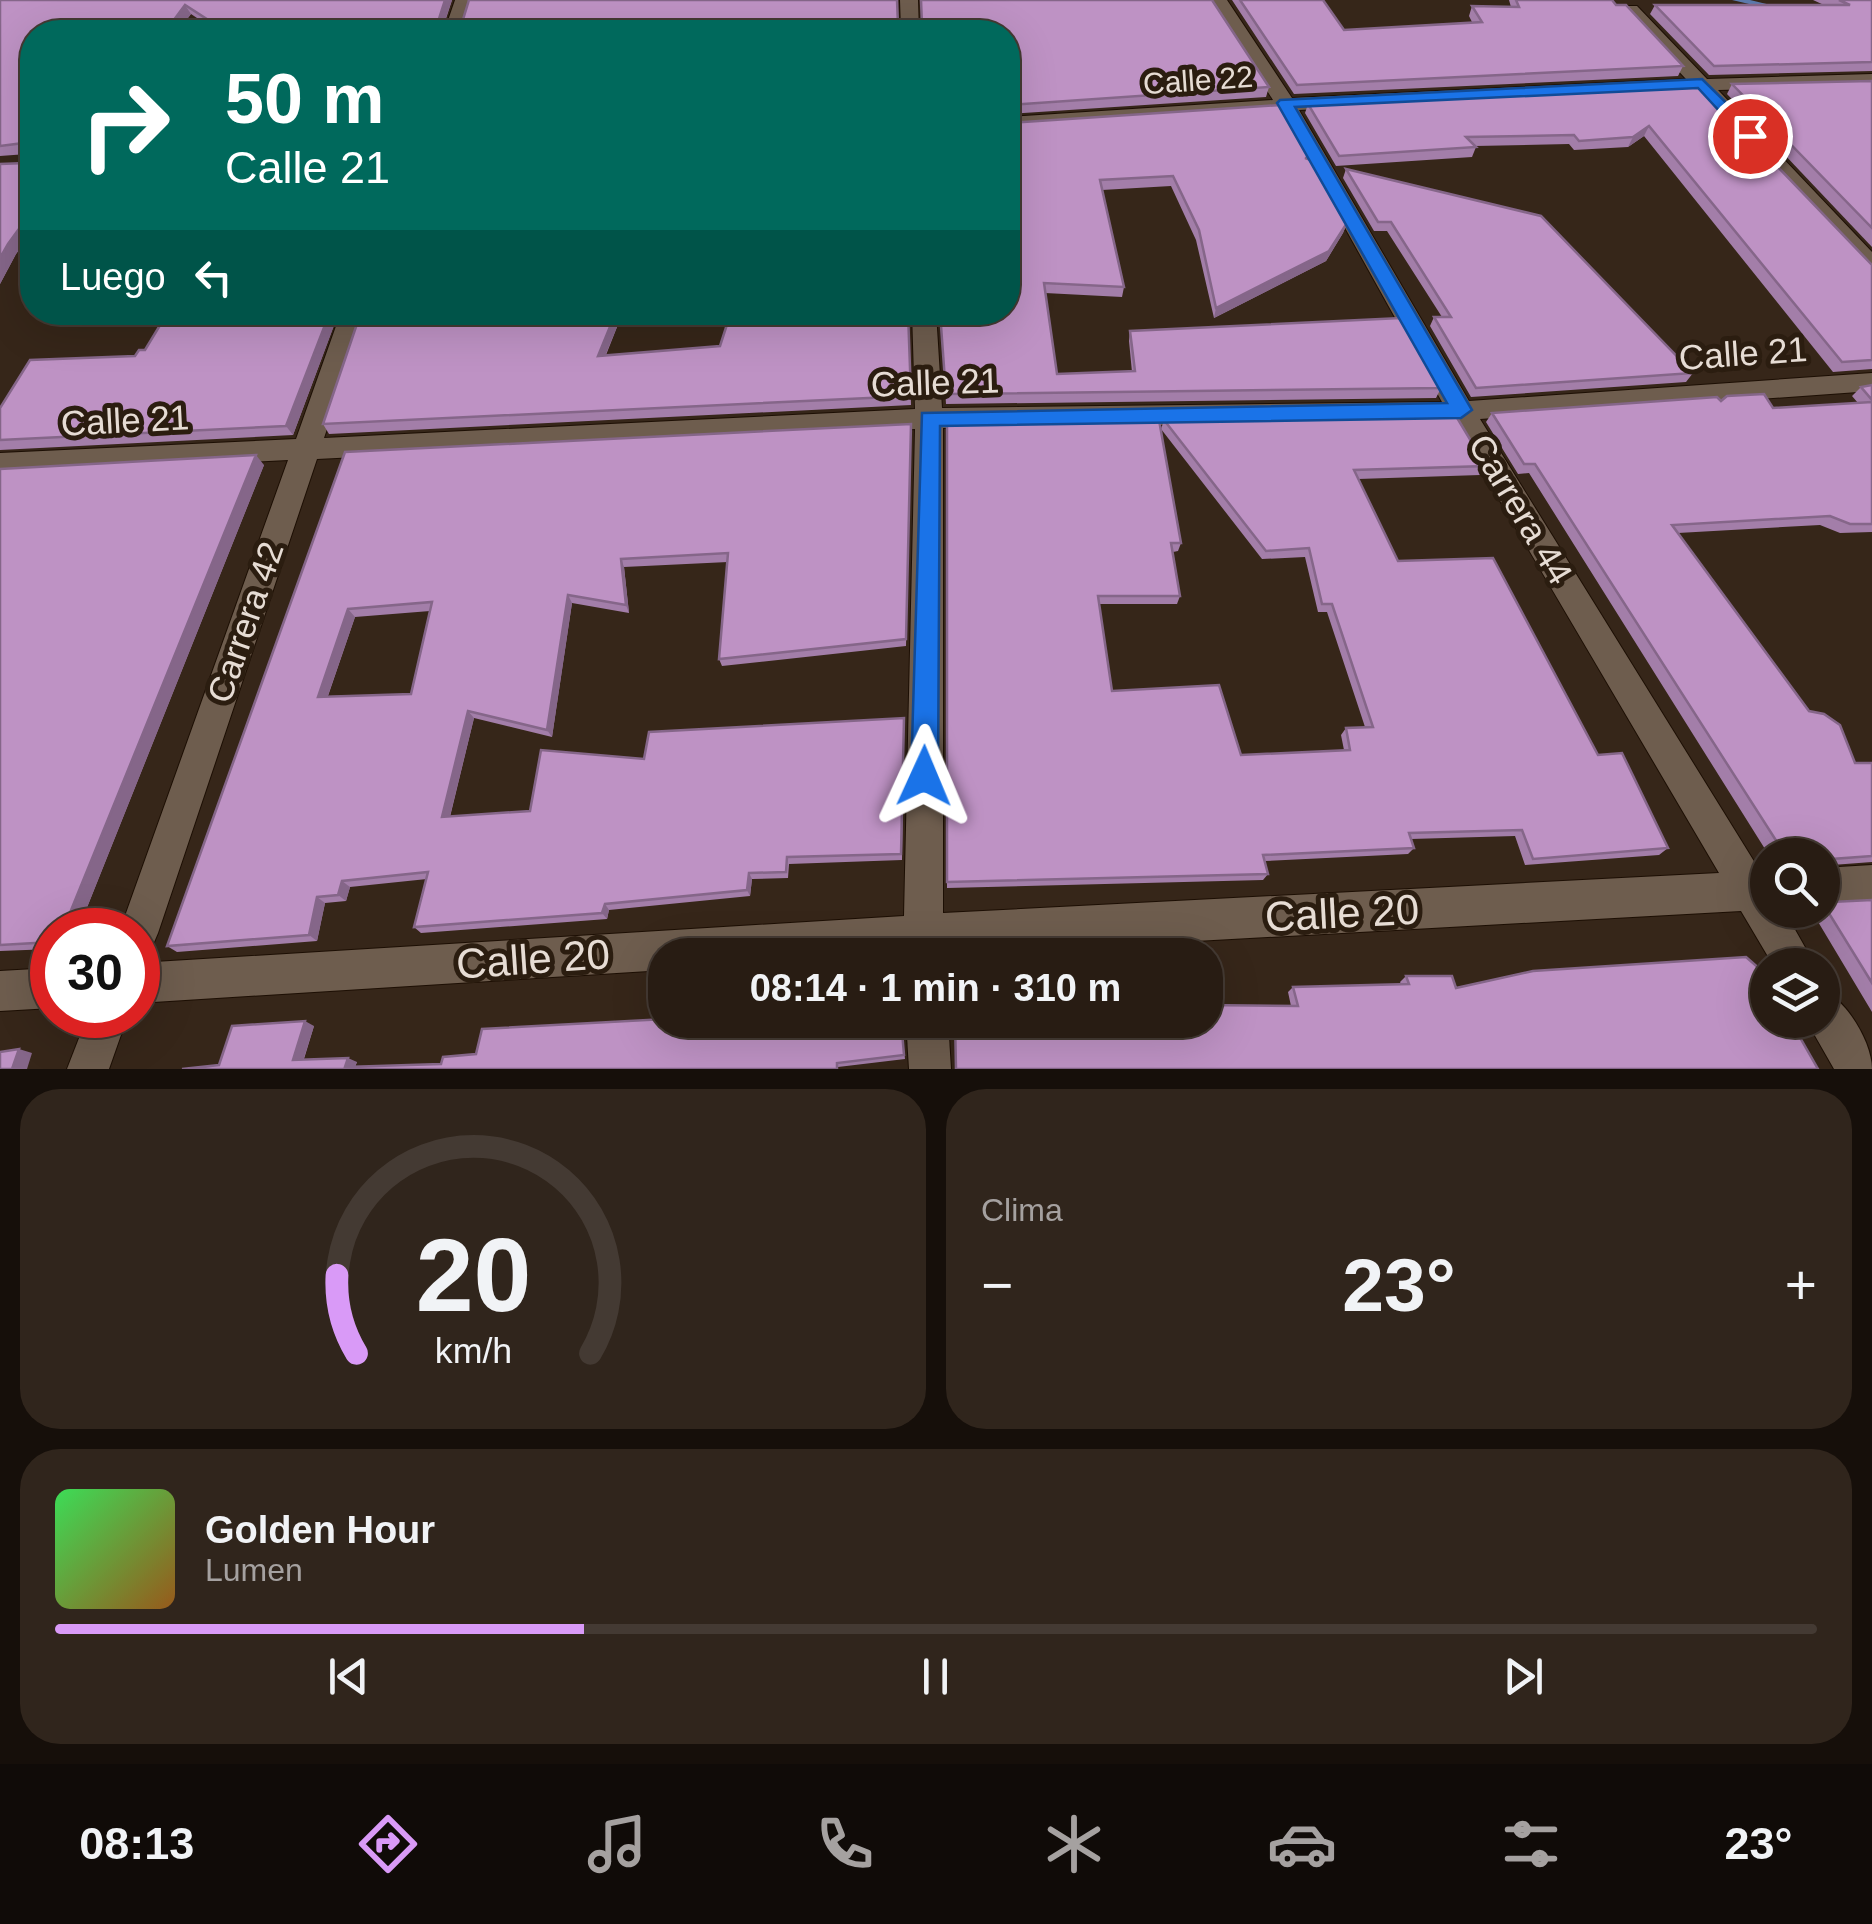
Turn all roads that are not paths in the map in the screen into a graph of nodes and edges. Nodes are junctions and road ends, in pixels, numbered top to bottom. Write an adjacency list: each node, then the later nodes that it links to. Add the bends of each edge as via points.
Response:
1 (1218, 0): 5 (street, Carrera 44)
2 (1631, 10): 4 (street)
3 (1872, 80): 4 (street, Calle 22)
4 (1702, 84): 5 (street, Calle 22); 7 (street)
5 (1285, 103): 6 (street, Calle 22); 11 (street, Carrera 44)
6 (1020, 123)
7 (1872, 266)
8 (349, 325): 13 (street, Carrera 42)
9 (925, 325): 12 (street)
10 (1872, 382): 11 (street, Calle 21)
11 (1461, 410): 12 (street, Calle 21); 15 (street, Carrera 44)
12 (930, 418): 13 (street, Calle 21); 20 (street)
13 (306, 447): 14 (street, Calle 21); 19 (street, Carrera 42)
14 (0, 464)
15 (1750, 876)
16 (1872, 884): 17 (street)
17 (1840, 886)
18 (1750, 892): 21 (street, Calle 20)
19 (146, 908)
20 (922, 938)
21 (1030, 938)
22 (648, 959): 23 (street, Calle 20)
23 (160, 983)
24 (30, 989): 25 (street)
25 (0, 991)
26 (99, 1038): 29 (street)
27 (928, 1038): 30 (street)
28 (1839, 1038): 31 (street)
29 (88, 1069)
30 (930, 1069)
31 (1858, 1069)

